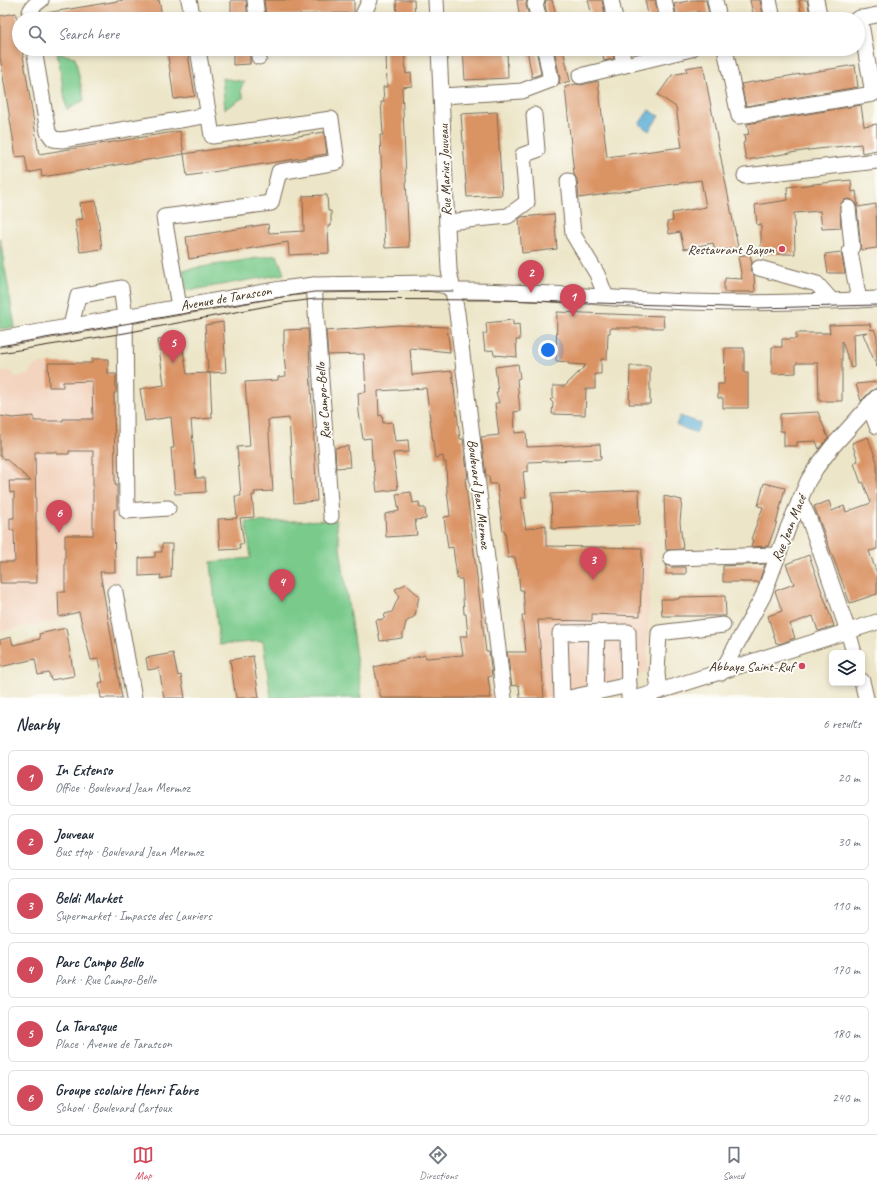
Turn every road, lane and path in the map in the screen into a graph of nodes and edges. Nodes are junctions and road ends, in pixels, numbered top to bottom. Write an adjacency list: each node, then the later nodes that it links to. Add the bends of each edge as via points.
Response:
1 (41, 0): 12 (street, via 32,6)
2 (189, 0): 13 (street)
3 (256, 0): 14 (street)
4 (370, 0): 15 (street)
5 (436, 0): 16 (street)
6 (537, 0): 17 (street)
7 (611, 0): 18 (street)
8 (664, 0): 19 (street)
9 (715, 0): 20 (street)
10 (768, 0): 21 (street)
11 (816, 0): 22 (street)
12 (31, 12)
13 (192, 12)
14 (257, 12)
15 (364, 12)
16 (437, 12)
17 (537, 12)
18 (614, 12)
19 (667, 12)
20 (718, 12)
21 (771, 12)
22 (819, 12)
23 (877, 15): 24 (street)
24 (865, 18)
25 (865, 54): 32 (street, via 873,94 739,116)
26 (35, 56): 36 (street, via 48,132 53,139 62,140)
27 (199, 56): 36 (street)
28 (439, 56): 35 (street, Rue Marius Jouveau)
29 (547, 56): 35 (street, via 552,80 522,91)
30 (622, 56): 33 (street)
31 (657, 56): 33 (street)
32 (727, 56)
33 (624, 65): 34 (street)
34 (580, 76)
35 (442, 96): 42 (street, Rue Marius Jouveau)
36 (209, 115): 50 (street, via 212,136 331,119 337,162 279,172 271,203 164,217)
37 (534, 115): 42 (street, via 537,150 523,155 527,202 508,216)
38 (877, 161): 39 (street)
39 (745, 176)
40 (568, 180): 46 (street, via 572,234 597,274)
41 (848, 208): 47 (street, via 852,246 850,252)
42 (447, 222): 45 (street, Rue Marius Jouveau, via 449,270)
43 (759, 268): 49 (street, via 817,284)
44 (314, 285): 45 (street, Avenue de Tarascon, via 429,283 446,286); 50 (street, Avenue de Tarascon); 58 (street, Rue Campo-Bello)
45 (453, 291): 46 (street, Avenue de Tarascon); 73 (street, Boulevard Jean Mermoz)
46 (606, 297): 49 (street, Avenue de Tarascon, via 690,302)
47 (859, 300): 48 (street, Avenue de Tarascon); 49 (street, Avenue de Tarascon)
48 (877, 300)
49 (832, 302)
50 (179, 307): 51 (street, Avenue de Tarascon)
51 (125, 316): 52 (street, Avenue de Tarascon); 52 (street, via 121,288 78,296); 57 (street, via 127,511)
52 (71, 326): 53 (street, Avenue de Tarascon)
53 (0, 339)
54 (873, 401): 55 (street); 56 (street, Rue Jean Macé, via 816,468)
55 (877, 426)
56 (800, 500): 59 (street, Rue Jean Macé); 64 (street)
57 (168, 508)
58 (331, 516)
59 (778, 555): 60 (street); 67 (street, Rue Jean Macé, via 763,596)
60 (671, 558)
61 (115, 592): 72 (street)
62 (877, 622): 64 (street)
63 (723, 625): 69 (street, via 659,633)
64 (848, 631): 66 (street); 67 (street)
65 (597, 632): 70 (street); 71 (street, via 628,632); 74 (street, via 560,633)
66 (853, 650)
67 (721, 672): 69 (street)
68 (863, 686): 77 (street)
69 (659, 691): 76 (street)
70 (595, 692): 71 (street); 75 (street)
71 (629, 692)
72 (134, 698)
73 (504, 698)
74 (562, 698)
75 (569, 698)
76 (638, 698)
77 (866, 698)

